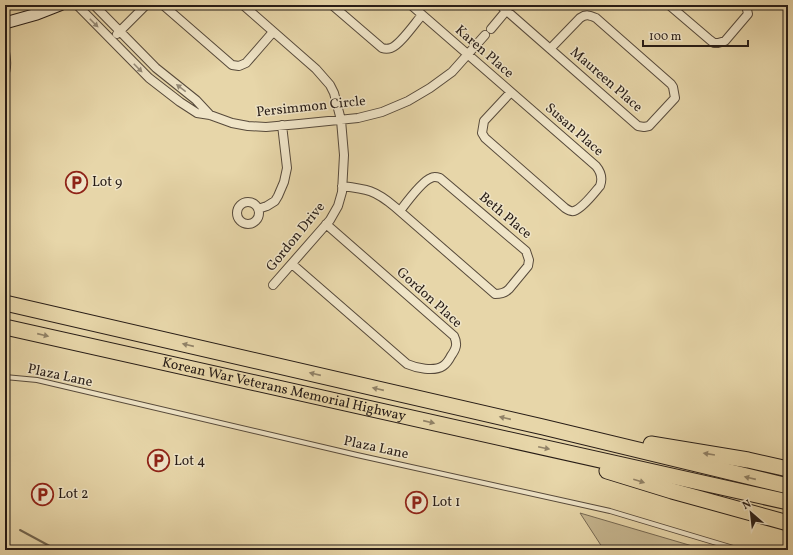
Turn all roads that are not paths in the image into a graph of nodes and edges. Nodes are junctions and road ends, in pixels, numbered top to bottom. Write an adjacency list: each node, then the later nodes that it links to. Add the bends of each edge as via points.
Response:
1 (60, 5): 13 (street)
2 (77, 5): 17 (street, Persimmon Circle, one-way to 17)
3 (94, 5): 14 (street, Persimmon Circle)
4 (146, 5): 14 (street)
5 (163, 5): 15 (street, via 232,65 246,63)
6 (243, 5): 15 (street, Gordon Drive)
7 (332, 5): 12 (street, via 382,48 388,49 398,44)
8 (411, 5): 12 (street, Karen Place)
9 (669, 5): 10 (street, via 714,43 725,41 748,14)
10 (746, 5)
11 (506, 7): 18 (street, Maureen Place); 19 (street, Persimmon Circle)
12 (422, 15): 19 (street, Karen Place)
13 (5, 23)
14 (119, 32): 17 (street); 20 (street, Persimmon Circle)
15 (273, 32): 25 (street, Gordon Drive, via 316,69 330,85)
16 (5, 40): 21 (lane, via 9,64)
17 (111, 40): 22 (street, Persimmon Circle, one-way to 22)
18 (550, 49): 18 (street, Maureen Place, via 580,18 590,15 671,84 674,98 649,126 638,126)
19 (467, 55): 23 (street, Karen Place); 25 (street, Persimmon Circle, via 452,72 408,102 382,112)
20 (163, 74): 22 (street); 24 (street, Persimmon Circle, one-way to 20, via 196,100)
21 (5, 78)
22 (158, 85): 24 (street, Persimmon Circle, via 197,113)
23 (511, 92): 23 (street, Susan Place, via 600,170 600,186 580,208 574,211 565,208 482,133 484,121)
24 (210, 115): 26 (street, Persimmon Circle, via 248,126)
25 (342, 120): 26 (street, Persimmon Circle); 27 (street, Gordon Drive)
26 (282, 126): 28 (street, via 287,168 284,182 275,201)
27 (342, 186): 29 (street, Beth Place, via 374,192); 30 (street, Gordon Drive, via 338,206)
28 (258, 209)
29 (400, 211): 29 (street, Beth Place, via 495,294 510,289 528,266 526,251 440,178 431,177 426,181)
30 (326, 224): 31 (street, Gordon Drive); 31 (street, Gordon Place, via 454,336 455,350 445,365 436,369 415,368 407,364)
31 (292, 264): 32 (street, Gordon Drive)
32 (273, 286)
33 (5, 303): 36 (highway, Korean War Veterans Memorial Highway, one-way to 33)
34 (5, 327): 37 (highway, Korean War Veterans Memorial Highway, one-way to 37)
35 (5, 377): 42 (lane, Plaza Lane, via 37,380 610,512)
36 (543, 427): 38 (highway, Korean War Veterans Memorial Highway, one-way to 36, via 748,460); 39 (highway, Korean War Veterans Memorial Highway, one-way to 36)
37 (564, 452): 40 (highway, Korean War Veterans Memorial Highway); 41 (highway, Korean War Veterans Memorial Highway, one-way to 41, via 583,464)
38 (788, 469)
39 (788, 486)
40 (788, 502)
41 (788, 522)
42 (740, 550)

